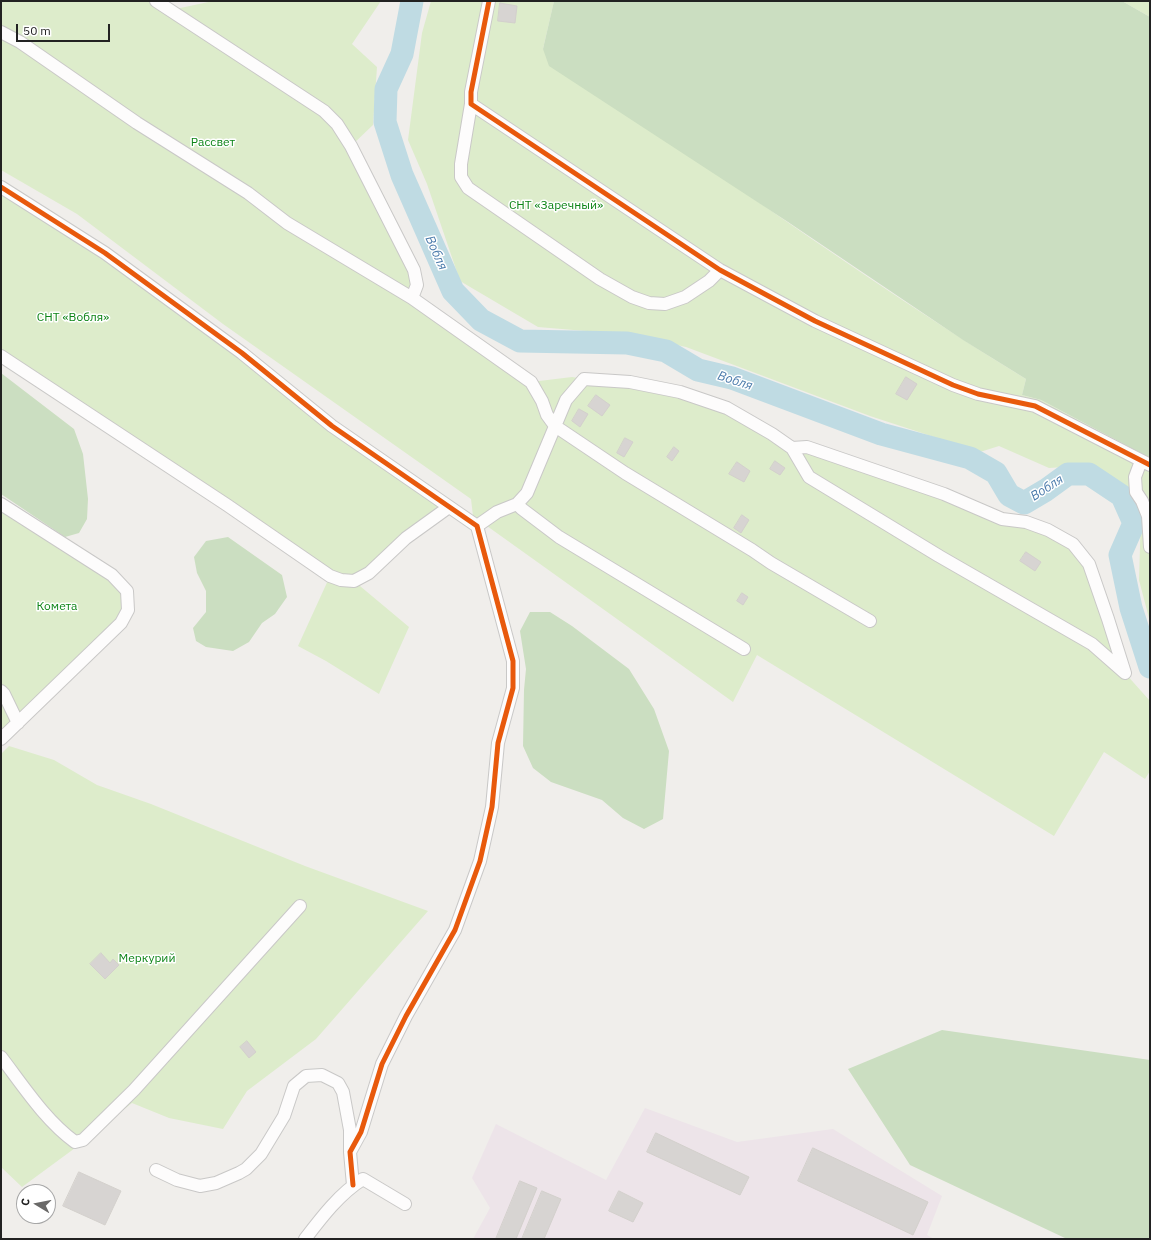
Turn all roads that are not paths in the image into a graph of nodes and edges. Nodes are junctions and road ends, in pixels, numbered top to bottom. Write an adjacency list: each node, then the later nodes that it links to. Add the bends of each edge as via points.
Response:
1 (156, 1): 7 (street, via 324,112 337,124 351,146 414,270 417,285)
2 (489, 1): 4 (street, via 471,92)
3 (1, 32): 7 (street, via 248,193 287,223)
4 (471, 104): 6 (street); 6 (street, via 461,164 461,177 468,188 600,279 632,297 650,303 665,304 685,297)
5 (1, 187): 14 (street, via 105,253 242,354 332,426)
6 (720, 270): 11 (street, via 815,321 953,385 978,394 1035,406)
7 (412, 298): 9 (street, via 531,382)
8 (1, 356): 14 (street, via 330,576 341,580 354,581 369,573 406,538)
9 (555, 426): 10 (street, via 566,400 584,379 630,382 680,392 727,408); 13 (street, via 527,493); 17 (street, via 625,473 770,563)
10 (792, 448): 10 (street, via 810,478 1092,644 1125,673 1089,564 1073,544 1048,530 1026,522 1002,518 944,494 807,447)
11 (1146, 463): 16 (street, via 1135,477 1136,492 1148,516)
12 (1, 504): 20 (street, via 112,575 127,591 128,610 121,623)
13 (517, 504): 15 (street, via 497,512); 18 (street, via 559,537)
14 (449, 506): 15 (street)
15 (477, 526): 24 (street, via 513,661 513,688 498,743 492,807 480,861 455,930 382,1064 361,1132)
16 (1150, 547)
17 (870, 620)
18 (744, 649)
19 (1, 691): 20 (street)
20 (18, 723): 21 (street)
21 (1, 739)
22 (300, 906): 23 (street, via 134,1090 83,1140 75,1142 63,1133)
23 (1, 1057)
24 (350, 1152): 25 (street, via 350,1130 344,1092 338,1083 322,1075 306,1076 294,1086 284,1116 261,1154 246,1169 216,1184 200,1186 177,1180); 26 (street)
25 (156, 1170)
26 (353, 1185): 27 (street, via 363,1179); 28 (street)
27 (405, 1204)
28 (305, 1239)

